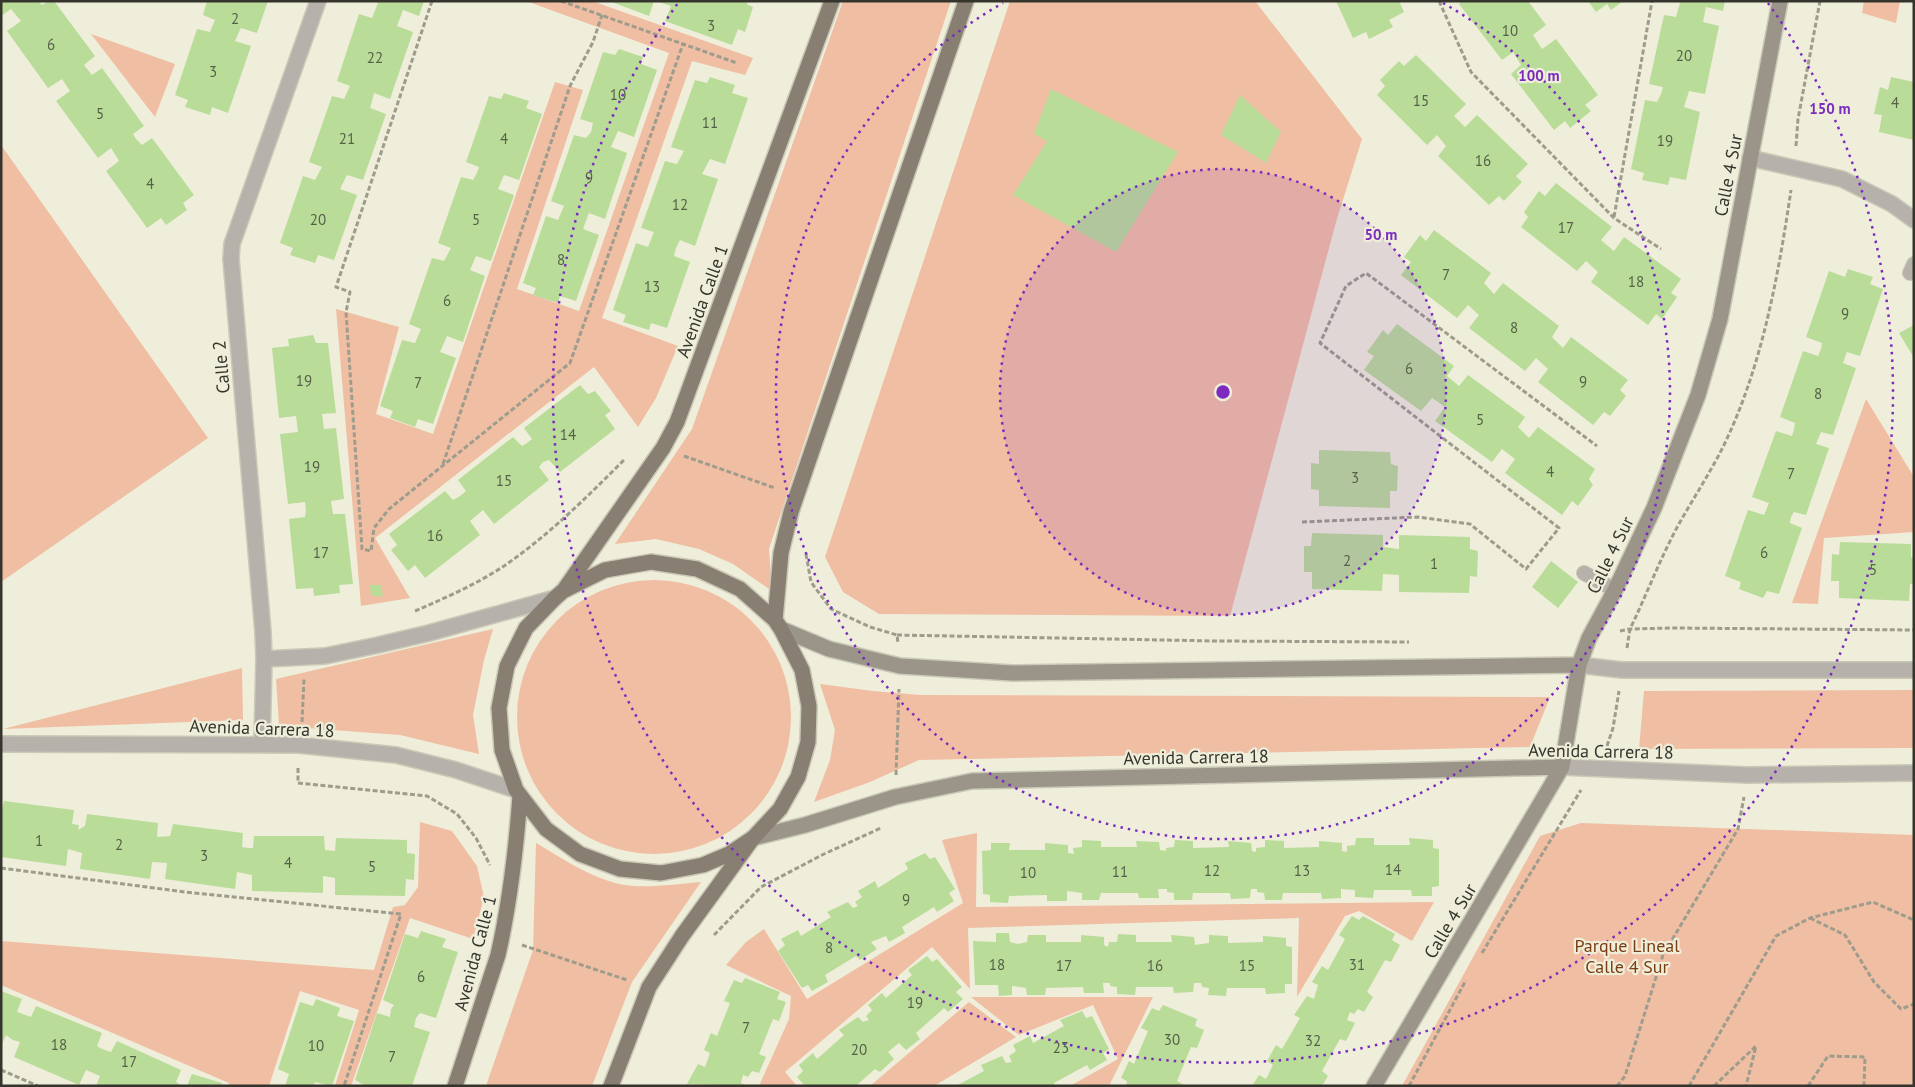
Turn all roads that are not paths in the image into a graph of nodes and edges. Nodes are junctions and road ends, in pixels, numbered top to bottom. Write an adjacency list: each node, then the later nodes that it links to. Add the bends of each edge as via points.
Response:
1 (318, 1): 11 (street, Calle 2, via 232,244)
2 (832, 1): 9 (main road, Avenida Calle 1, via 677,422 663,448)
3 (966, 1): 10 (main road, via 797,496 781,553)
4 (1780, 1): 5 (main road, Calle 4 Sur)
5 (1750, 158): 6 (street, via 1842,179 1892,204); 8 (main road, Calle 4 Sur, via 1720,319 1698,395 1654,508)
6 (1914, 220)
7 (1584, 573): 8 (lane)
8 (1615, 590): 12 (main road, Calle 4 Sur, via 1589,638)
9 (559, 594): 10 (main road, via 605,570 651,562 697,569 740,589); 11 (street, via 420,635 325,656); 18 (main road, via 526,628 507,666 499,708 502,750)
10 (778, 624): 12 (main road, via 829,649 900,666 1012,673); 19 (main road, via 802,670 809,706 808,742 798,778 780,809)
11 (264, 659): 15 (street, Calle 2)
12 (1579, 665): 13 (street, via 1622,670); 16 (main road, Calle 4 Sur)
13 (1914, 670)
14 (1, 744): 15 (street, Avenida Carrera 18)
15 (262, 744): 18 (street, Avenida Carrera 18, via 396,755 456,770)
16 (1562, 767): 17 (street, Avenida Carrera 18, via 1748,774); 19 (main road, Avenida Carrera 18, via 972,781 895,797); 22 (main road, Calle 4 Sur)
17 (1914, 773)
18 (518, 793): 19 (main road, Avenida Carrera 18, via 546,829 580,854 620,869 661,872 703,865 729,854); 20 (main road, Avenida Calle 1, via 509,904 498,955)
19 (753, 838): 21 (main road, via 649,987)
20 (456, 1086)
21 (611, 1086)
22 (1374, 1086)

